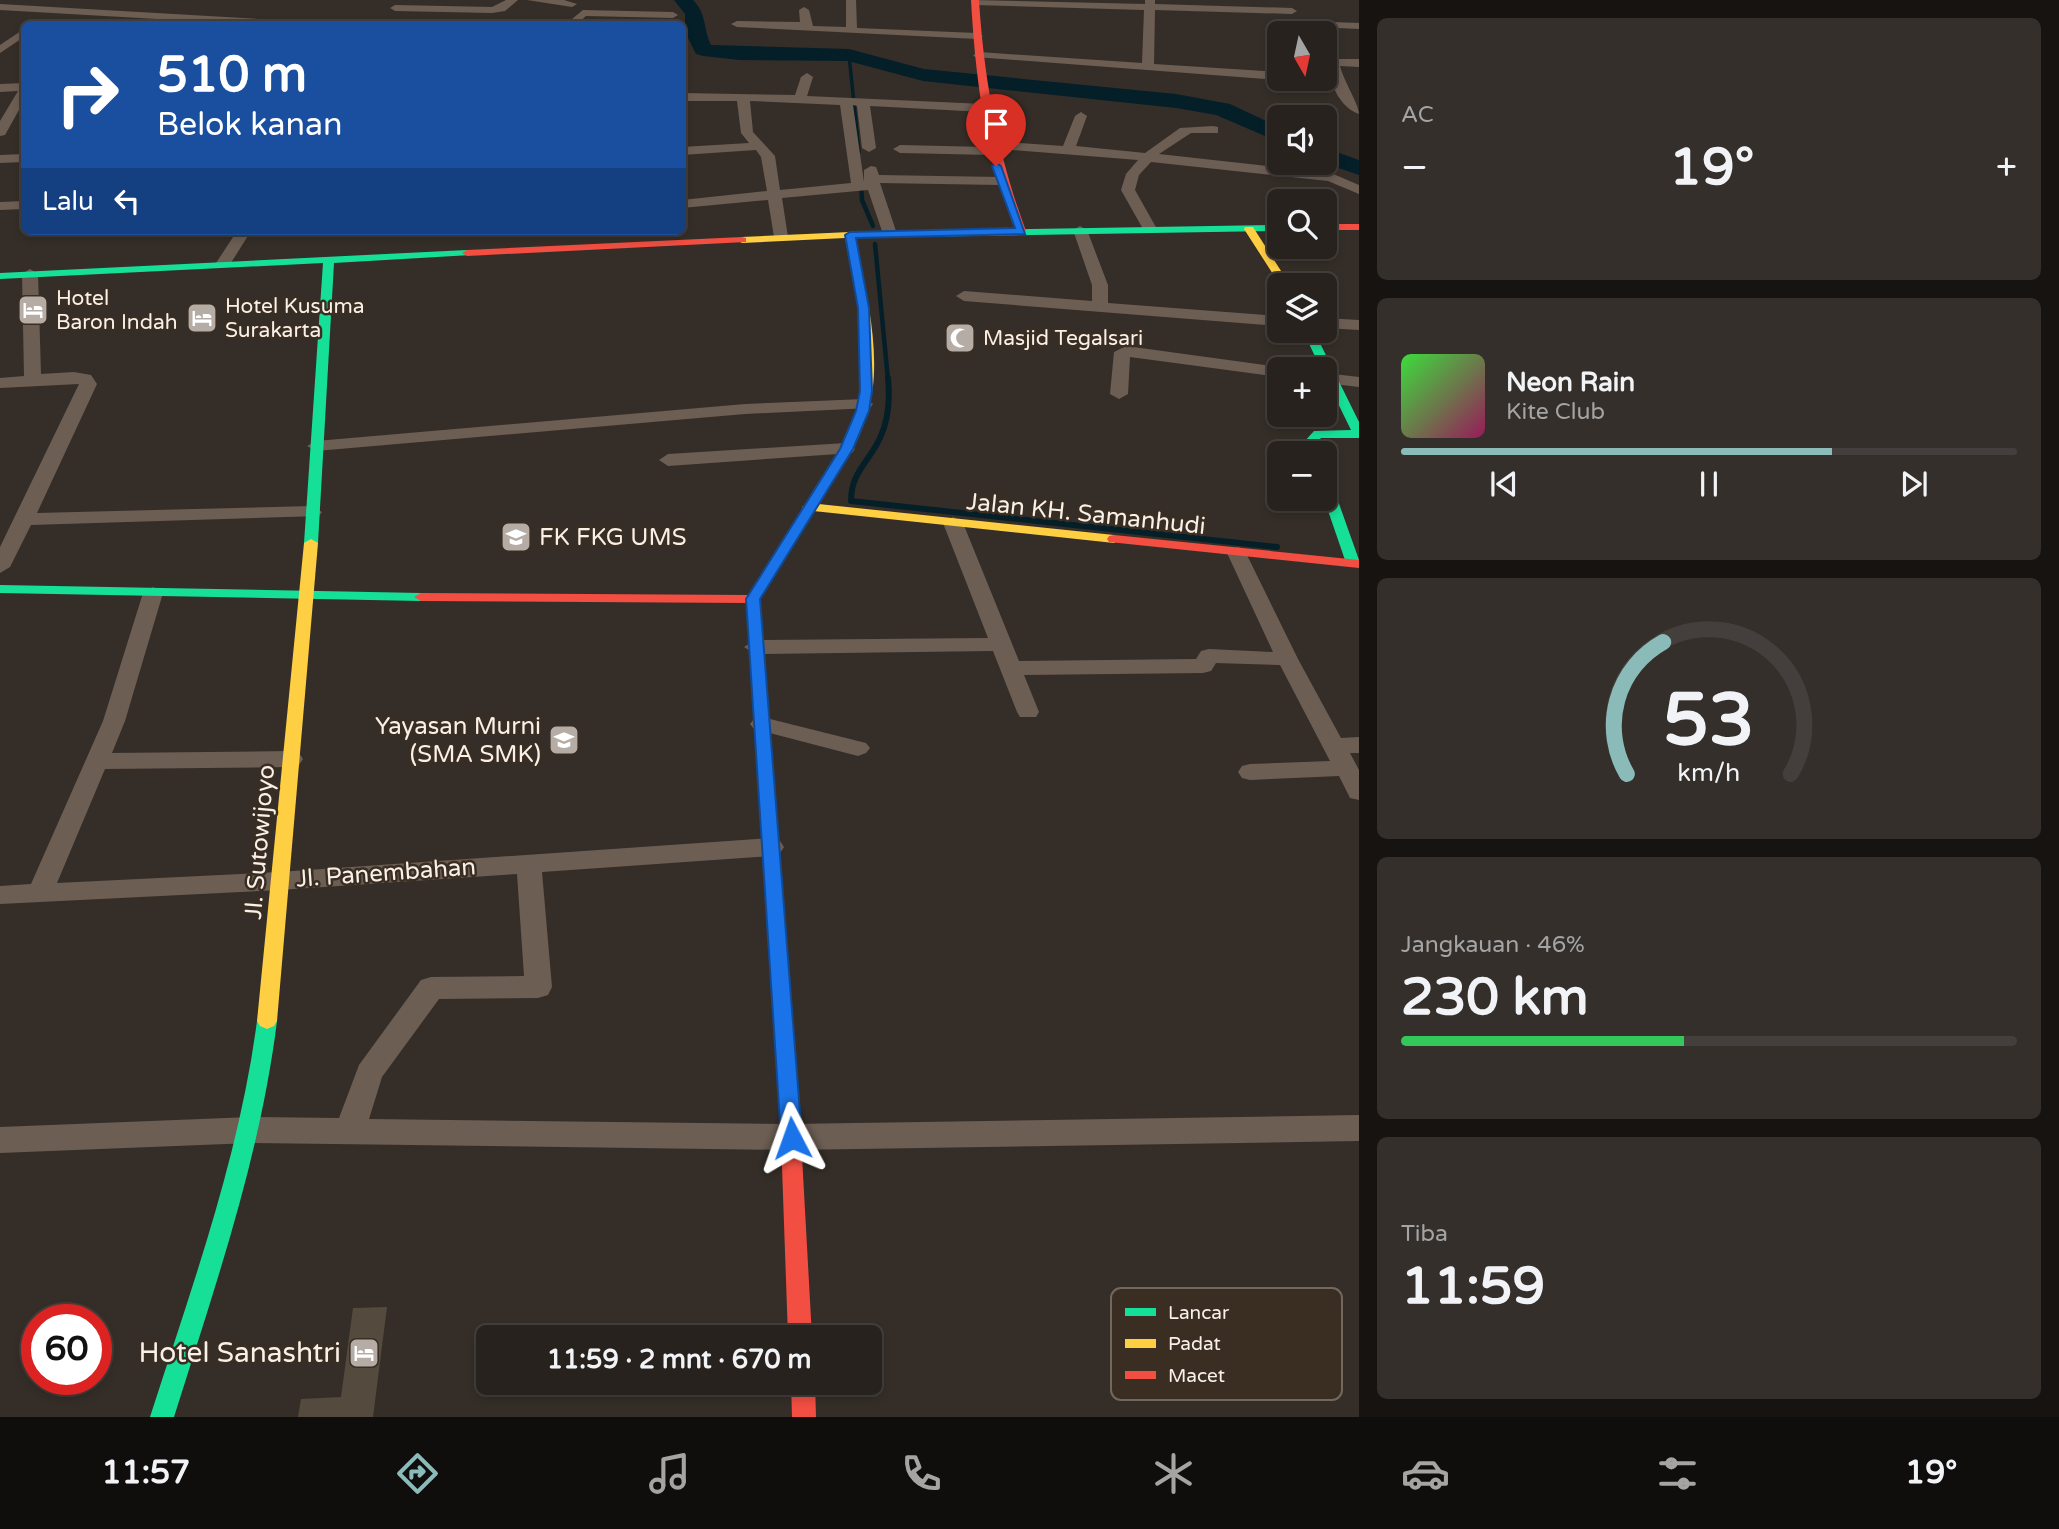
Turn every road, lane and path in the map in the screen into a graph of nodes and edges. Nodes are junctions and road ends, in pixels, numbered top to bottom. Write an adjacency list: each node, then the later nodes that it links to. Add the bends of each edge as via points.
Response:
1 (5, 0): 9 (street)
2 (513, 0): 13 (street, via 501,9)
3 (532, 0): 7 (street)
4 (851, 0): 28 (street)
5 (1286, 0): 15 (street)
6 (975, 1): 8 (street); 30 (main road)
7 (572, 4)
8 (1151, 4): 10 (street); 37 (street)
9 (0, 5): 16 (street)
10 (1236, 5): 15 (street)
11 (166, 7): 16 (street)
12 (395, 8): 13 (street)
13 (475, 10): 21 (street)
14 (804, 10): 25 (street)
15 (1292, 11): 23 (street)
16 (147, 15): 19 (street); 20 (street)
17 (673, 15): 18 (street)
18 (644, 20): 22 (street, via 586,9)
19 (134, 21)
20 (244, 21)
21 (467, 21)
22 (574, 21)
23 (1300, 21)
24 (737, 24): 25 (street)
25 (806, 26): 28 (street)
26 (1359, 26): 27 (street)
27 (1337, 27)
28 (852, 31): 30 (street)
29 (21, 36): 31 (street)
30 (977, 36): 34 (main road)
31 (0, 37)
32 (21, 37): 33 (street)
33 (0, 50)
34 (979, 55): 37 (street); 48 (main road)
35 (1337, 62): 36 (street)
36 (1359, 63)
37 (1148, 66): 38 (street)
38 (1267, 75)
39 (807, 77): 46 (street)
40 (1337, 82): 49 (street)
41 (0, 88): 42 (street)
42 (21, 89)
43 (751, 93): 45 (street); 46 (street); 53 (street, via 745,128)
44 (21, 94): 52 (street)
45 (686, 97)
46 (800, 99): 47 (street)
47 (854, 102): 48 (street); 54 (street); 64 (street)
48 (985, 108): 55 (main road)
49 (1359, 110)
50 (1080, 116): 57 (street)
51 (1213, 130): 60 (street, via 1186,130)
52 (0, 132)
53 (760, 146): 58 (street); 66 (street, via 768,156)
54 (869, 148)
55 (992, 148): 56 (street); 57 (street); 63 (main road)
56 (900, 149)
57 (1068, 149): 60 (street)
58 (686, 151)
59 (21, 158): 61 (street)
60 (1149, 158): 65 (street, via 1331,177); 73 (street, via 1127,184)
61 (0, 159)
62 (871, 164): 64 (street)
63 (1000, 181): 64 (street); 76 (main road)
64 (865, 184): 66 (street); 77 (street)
65 (1359, 190)
66 (772, 195): 67 (street); 80 (street)
67 (686, 204)
68 (21, 205): 69 (street)
69 (0, 206)
70 (1359, 227): 72 (main road)
71 (1267, 228): 74 (main road)
72 (1337, 228)
73 (1150, 229): 74 (main road); 75 (main road)
74 (1249, 229): 83 (main road)
75 (1080, 230): 76 (main road); 87 (street, via 1100,285)
76 (1021, 231): 77 (main road)
77 (890, 234): 79 (main road)
78 (242, 235): 82 (street)
79 (850, 235): 80 (main road); 98 (main road, via 863,308)
80 (781, 237): 81 (main road)
81 (329, 258): 82 (main road); 101 (main road, Jl. Sutowijoyo)
82 (224, 263): 84 (main road)
83 (1277, 273)
84 (30, 275): 85 (main road); 92 (street)
85 (0, 276)
86 (964, 296): 87 (street)
87 (1100, 306): 88 (street)
88 (1267, 320)
89 (1337, 324): 90 (street)
90 (1359, 325)
91 (1267, 370): 97 (street, via 1126,351 1122,352)
92 (33, 378): 95 (street); 107 (street, via 74,377 88,384)
93 (1337, 379): 94 (street)
94 (1359, 382)
95 (0, 383)
96 (1337, 393): 99 (main road)
97 (1119, 394)
98 (864, 404): 101 (street); 102 (main road)
99 (1359, 434): 100 (main road, via 1318,434)
100 (1311, 441)
101 (316, 446): 106 (main road, Jl. Sutowijoyo)
102 (846, 449): 103 (street); 104 (main road)
103 (668, 460)
104 (809, 507): 108 (main road, Jalan KH. Samanhudi); 115 (main road)
105 (1336, 511): 110 (main road)
106 (312, 512): 107 (street); 114 (main road, Jl. Sutowijoyo)
107 (24, 519): 111 (street)
108 (953, 523): 109 (main road, Jalan KH. Samanhudi); 116 (street)
109 (1237, 553): 110 (main road, Jalan KH. Samanhudi); 118 (street)
110 (1355, 562)
111 (0, 567)
112 (0, 589): 113 (main road)
113 (153, 593): 114 (main road); 126 (street, via 122,697)
114 (308, 596): 115 (main road); 125 (main road, Jl. Sutowijoyo)
115 (753, 599): 117 (main road)
116 (1000, 644): 117 (street); 119 (street)
117 (755, 647): 121 (main road)
118 (1287, 659): 119 (street, via 1209,656 1203,666); 123 (street)
119 (1008, 668): 120 (street)
120 (1028, 712)
121 (762, 724): 124 (street); 130 (main road)
122 (1359, 745): 123 (street)
123 (1334, 746): 127 (street)
124 (858, 748)
125 (291, 759): 126 (street); 132 (main road, Jl. Sutowijoyo)
126 (96, 761): 133 (street)
127 (1346, 768): 128 (street); 129 (street)
128 (1251, 772)
129 (1359, 792)
130 (771, 847): 131 (street, Jl. Panembahan); 138 (main road)
131 (529, 863): 132 (street, Jl. Panembahan); 137 (street, via 538,987 431,988 369,1073)
132 (279, 881): 133 (street, Jl. Panembahan); 136 (main road, Jl. Sutowijoyo, via 262,1073)
133 (40, 893): 134 (street, Jl. Panembahan)
134 (0, 895)
135 (1359, 1128): 138 (street)
136 (251, 1130): 137 (street); 139 (street); 142 (main road, Jl. Sutowijoyo)
137 (350, 1132): 138 (street)
138 (792, 1138): 140 (main road)
139 (0, 1140)
140 (800, 1325)
141 (803, 1395): 143 (main road)
142 (162, 1417)
143 (804, 1417)

